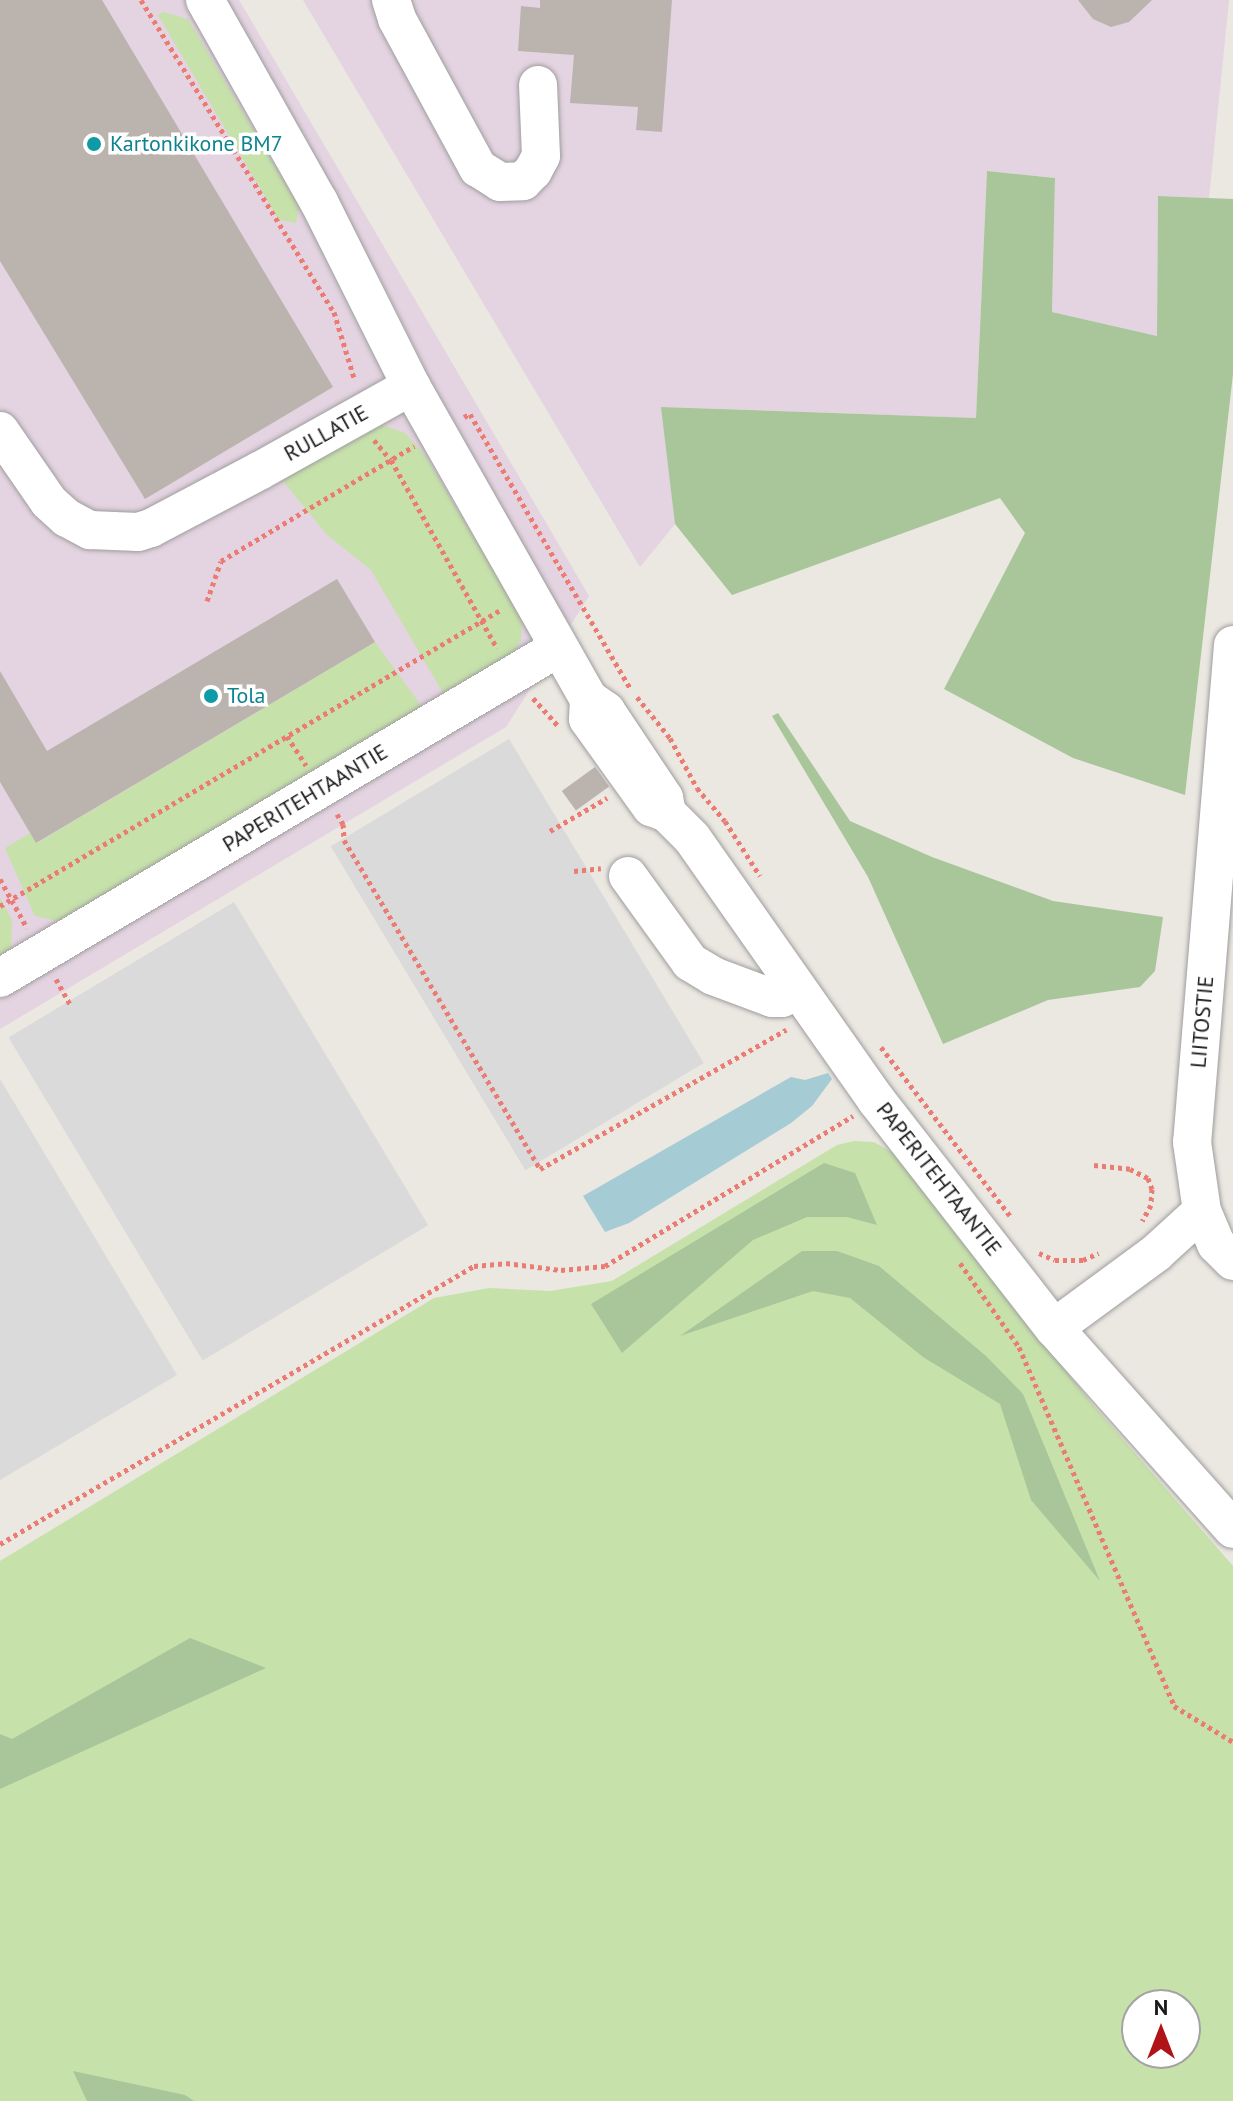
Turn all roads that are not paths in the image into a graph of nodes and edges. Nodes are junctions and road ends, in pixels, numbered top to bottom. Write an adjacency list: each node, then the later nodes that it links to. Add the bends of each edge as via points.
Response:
1 (205, 0): 4 (street, via 319,202)
2 (391, 0): 3 (street, via 478,168 500,182 523,181 541,156)
3 (538, 85)
4 (411, 386): 5 (street, RULLATIE, via 138,532 90,530 56,510); 7 (street)
5 (0, 431)
6 (1233, 645): 11 (street, LIITOSTIE, via 1192,1142)
7 (558, 648): 9 (street, PAPERITEHTAANTIE); 10 (street, PAPERITEHTAANTIE, via 589,699 588,719 620,766 651,807 667,813 692,838)
8 (628, 876): 10 (street, via 690,962 772,998)
9 (0, 978)
10 (797, 990): 13 (street, PAPERITEHTAANTIE)
11 (1202, 1211): 12 (street, LIITOSTIE, via 1216,1244); 13 (street, via 1112,1288)
12 (1233, 1261)
13 (1054, 1328): 14 (street, PAPERITEHTAANTIE)
14 (1233, 1529)

